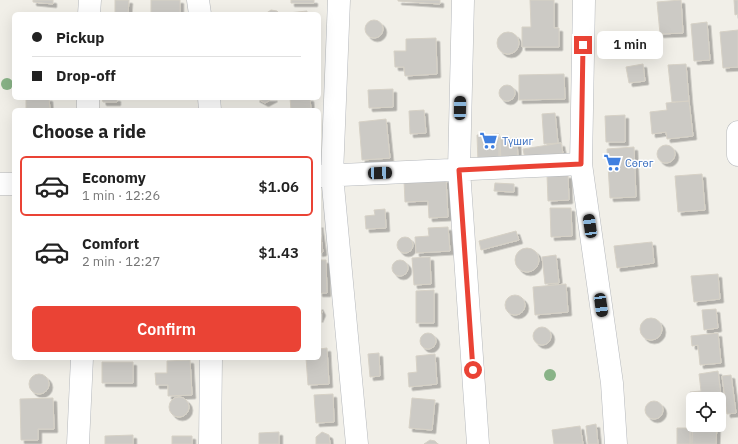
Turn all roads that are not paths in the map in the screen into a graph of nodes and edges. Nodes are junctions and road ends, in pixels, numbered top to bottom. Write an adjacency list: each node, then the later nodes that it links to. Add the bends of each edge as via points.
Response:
1 (90, 0): 6 (street)
2 (198, 0): 7 (street)
3 (339, 0): 12 (street)
4 (463, 0): 11 (street)
5 (584, 0): 10 (street)
6 (90, 12)
7 (200, 12)
8 (738, 132): 9 (street)
9 (738, 155)
10 (581, 164): 11 (street); 21 (street, via 612,383)
11 (459, 170): 12 (street); 20 (street)
12 (326, 176): 19 (street)
13 (0, 184): 14 (street)
14 (12, 184)
15 (82, 360): 17 (street)
16 (211, 360): 18 (street)
17 (78, 444)
18 (210, 444)
19 (357, 444)
20 (478, 444)
21 (616, 444)

